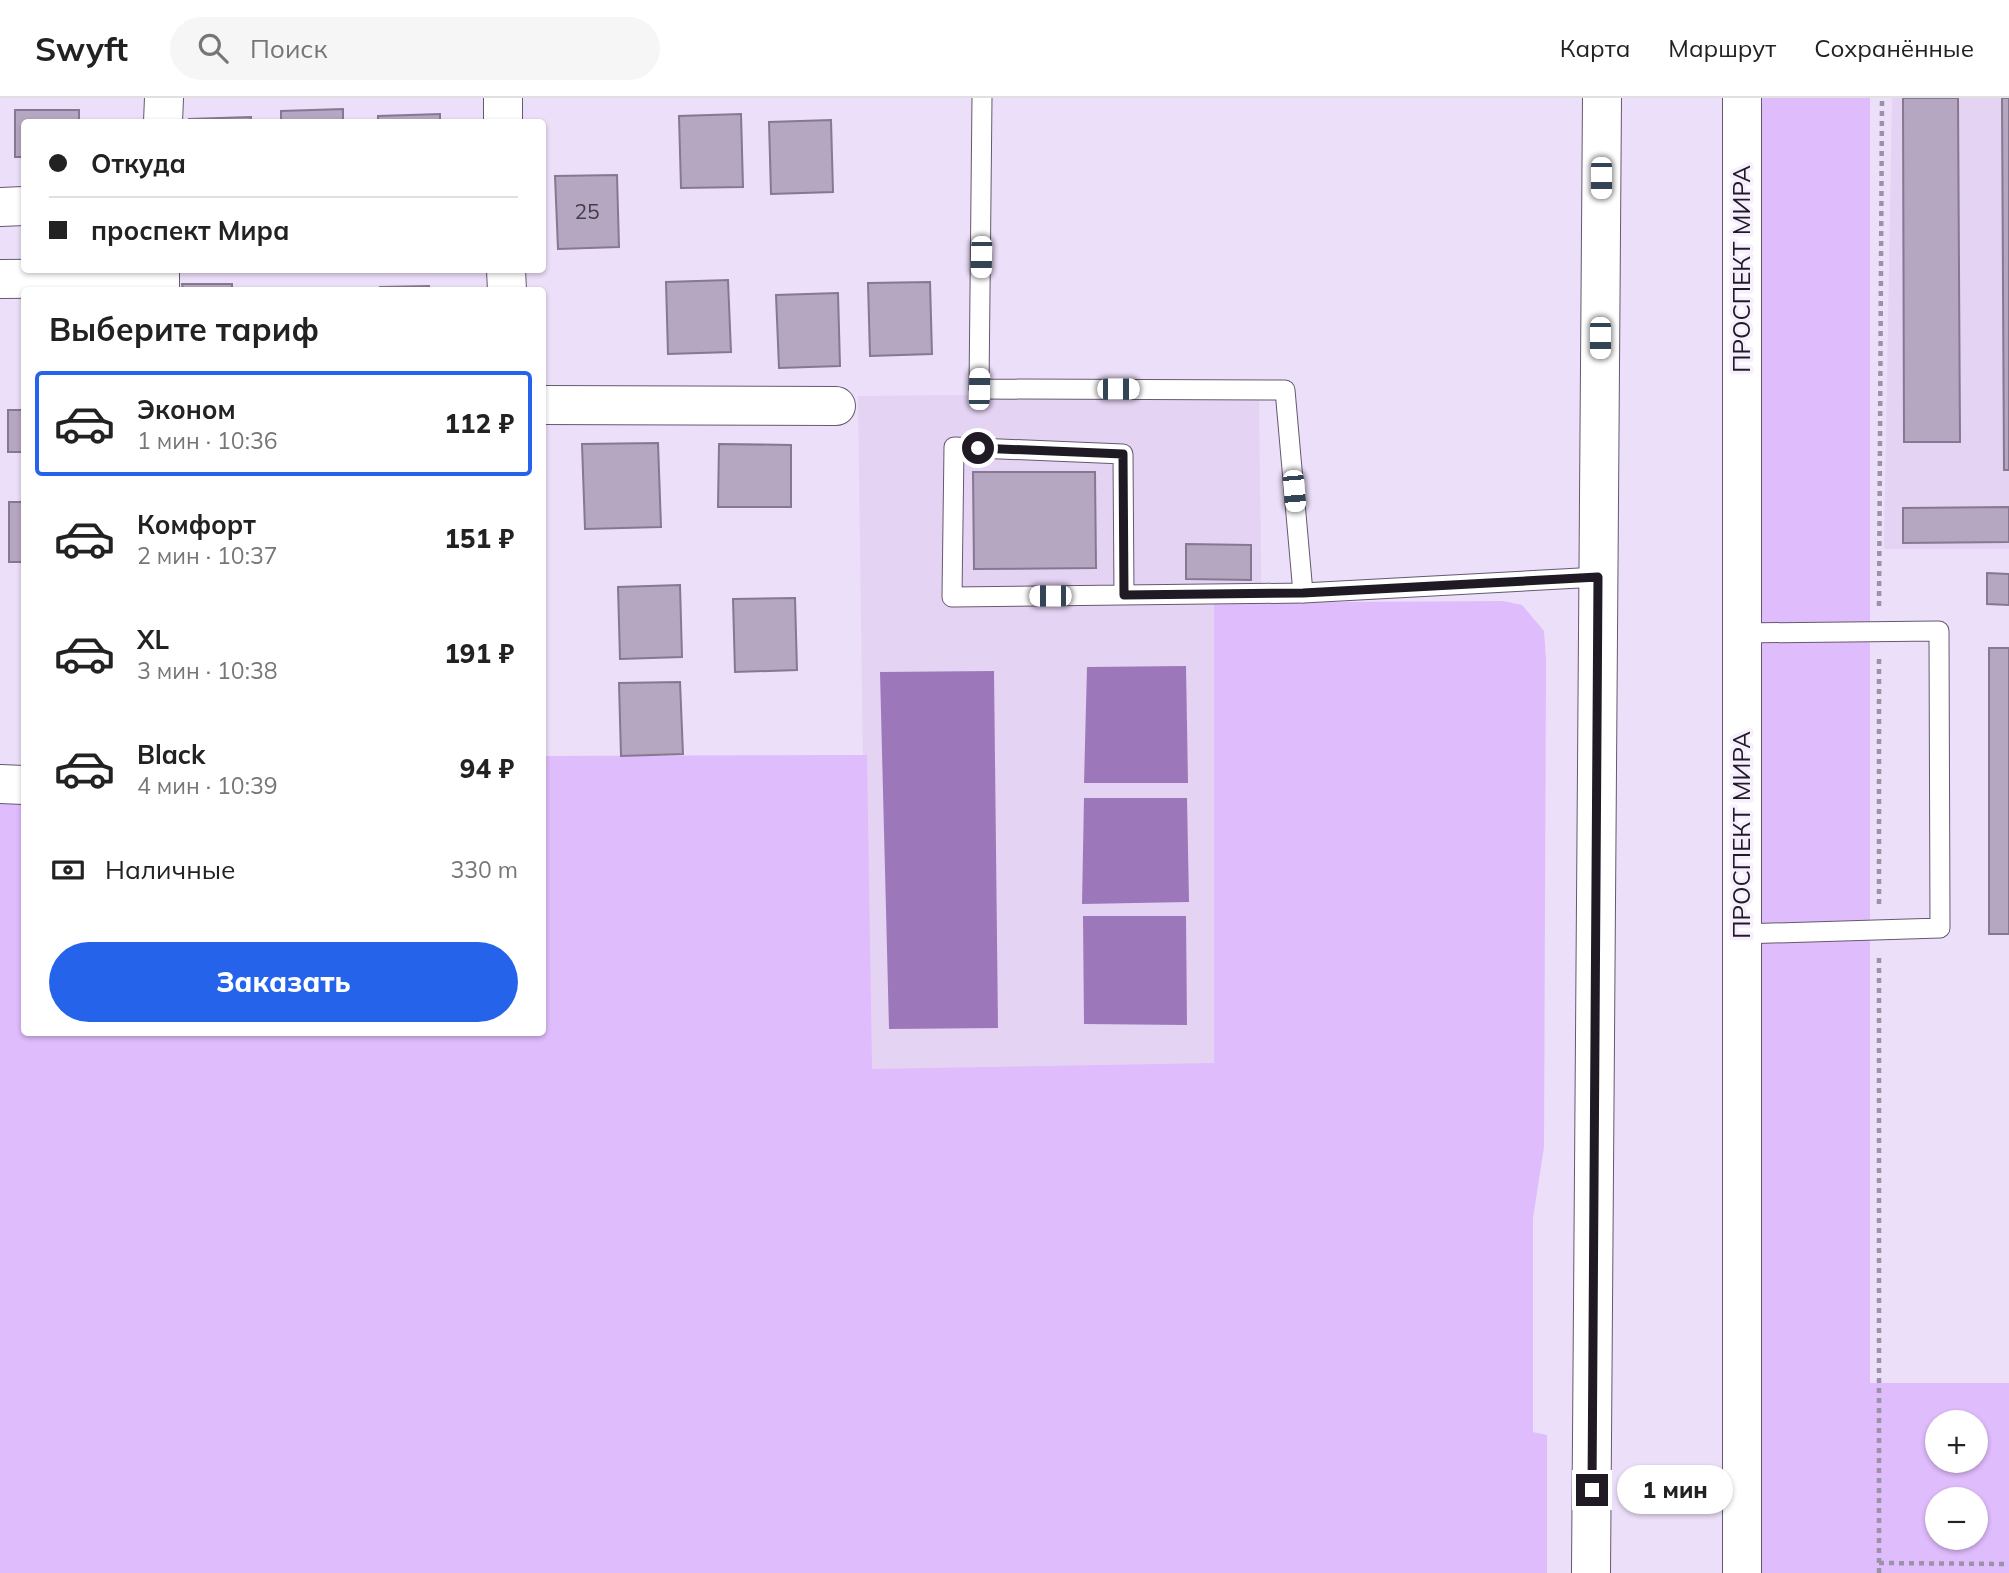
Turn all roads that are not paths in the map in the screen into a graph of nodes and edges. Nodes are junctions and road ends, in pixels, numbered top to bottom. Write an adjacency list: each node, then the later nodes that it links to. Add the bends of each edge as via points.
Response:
1 (164, 98): 6 (main road)
2 (503, 98): 7 (main road)
3 (982, 98): 15 (lane, via 979,389 1285,390)
4 (1602, 98): 14 (main road)
5 (1742, 98): 17 (main road, ПРОСПЕКТ МИРА)
6 (163, 119)
7 (503, 119)
8 (21, 206): 9 (main road)
9 (0, 207)
10 (132, 273): 11 (main road, via 126,278)
11 (0, 279)
12 (546, 405): 13 (main road)
13 (836, 406)
14 (1598, 577): 15 (lane); 21 (main road)
15 (1303, 593): 16 (lane)
16 (1124, 595): 16 (lane, via 1123,454 954,447 952,597)
17 (1742, 633): 20 (main road, ПРОСПЕКТ МИРА); 20 (lane, via 1939,631 1940,914 1940,928)
18 (0, 785): 19 (main road)
19 (21, 785)
20 (1742, 934): 22 (main road, ПРОСПЕКТ МИРА)
21 (1591, 1573)
22 (1742, 1573)

